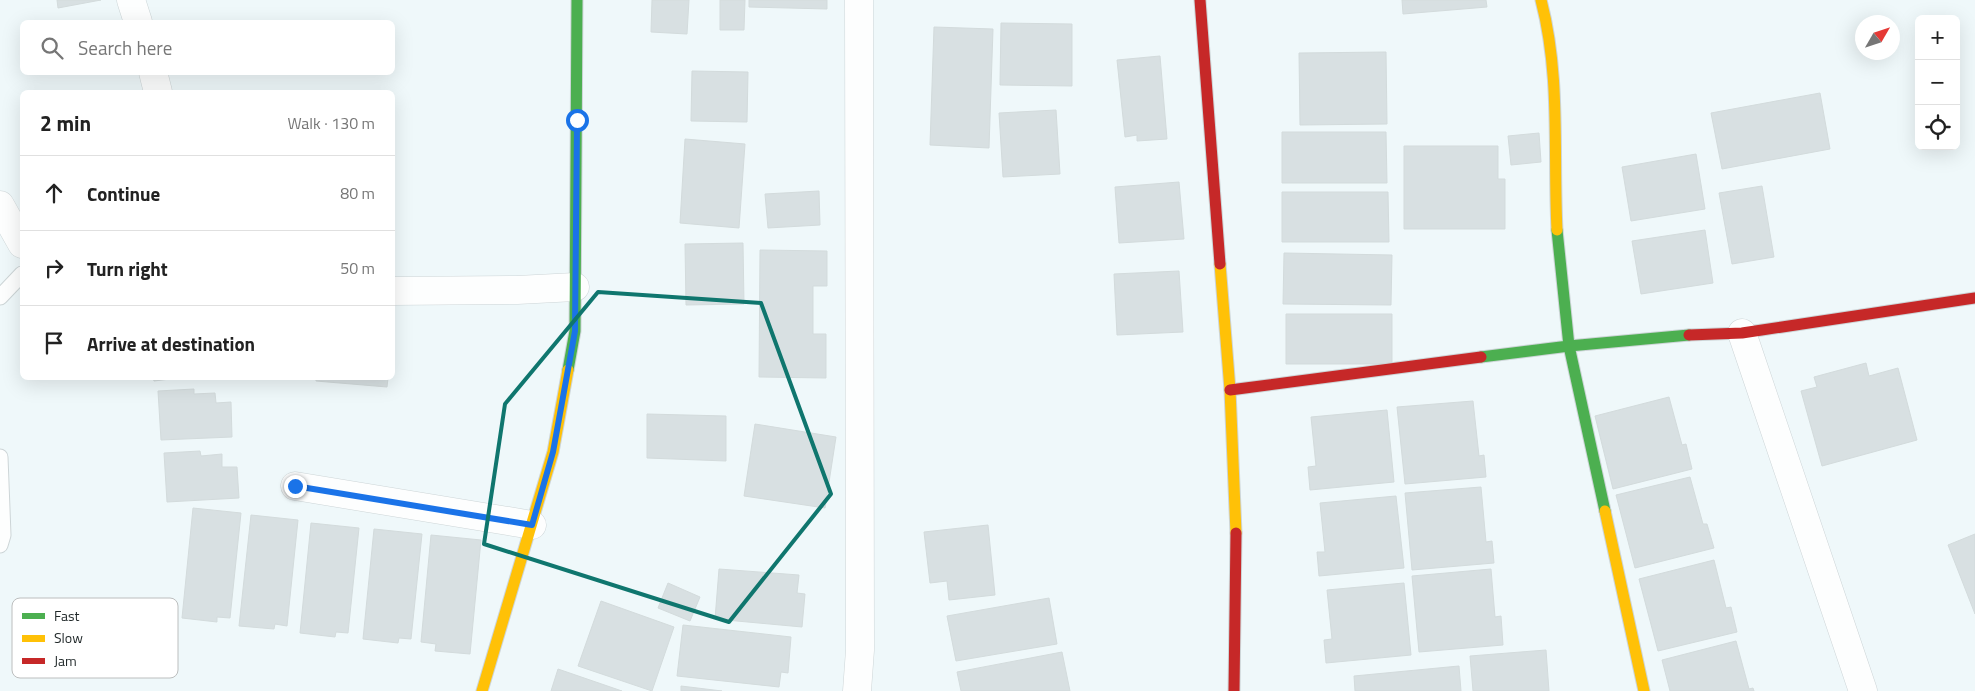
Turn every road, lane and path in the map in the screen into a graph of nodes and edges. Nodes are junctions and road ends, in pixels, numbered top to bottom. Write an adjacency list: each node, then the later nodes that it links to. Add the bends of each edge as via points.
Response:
1 (131, 0): 6 (street)
2 (577, 0): 12 (street)
3 (859, 0): 24 (street, via 860,650)
4 (1200, 0): 18 (street)
5 (1541, 0): 17 (street, via 1549,26 1554,84 1556,215)
6 (137, 20)
7 (154, 75): 8 (street)
8 (158, 90)
9 (0, 205): 10 (street)
10 (20, 240)
11 (20, 276): 14 (lane)
12 (575, 287): 13 (street); 21 (street, via 575,331 555,443)
13 (395, 291)
14 (0, 297)
15 (1975, 298): 16 (street)
16 (1742, 332): 17 (street, via 1673,335); 27 (street)
17 (1569, 346): 18 (street); 26 (street)
18 (1230, 390): 25 (street, via 1236,508)
19 (0, 457): 22 (lane, via 3,535)
20 (295, 486): 21 (street)
21 (532, 525): 23 (street)
22 (0, 545)
23 (482, 691)
24 (857, 691)
25 (1234, 691)
26 (1644, 691)
27 (1863, 691)

